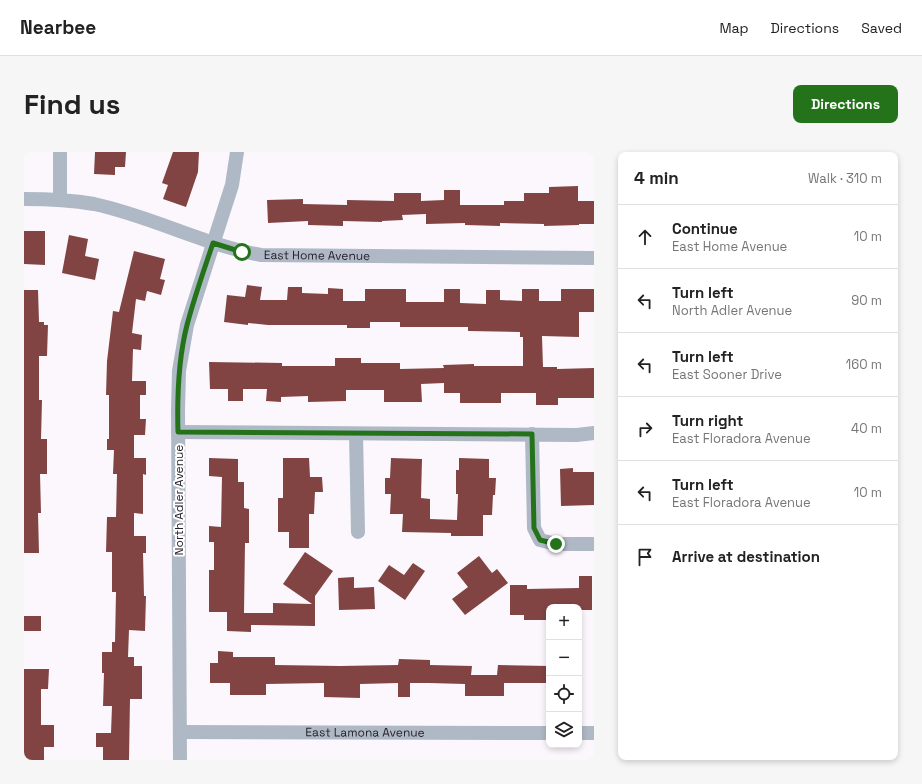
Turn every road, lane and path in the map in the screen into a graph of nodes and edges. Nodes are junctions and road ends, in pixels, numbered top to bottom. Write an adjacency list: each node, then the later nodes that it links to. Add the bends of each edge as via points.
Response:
1 (60, 152): 4 (street)
2 (237, 152): 5 (street, North Adler Avenue, via 232,186)
3 (24, 199): 4 (street, East Home Avenue)
4 (60, 199): 5 (street, East Home Avenue, via 95,204)
5 (213, 243): 6 (street, East Home Avenue, via 261,256); 7 (street, North Adler Avenue, via 184,339)
6 (594, 258)
7 (178, 432): 9 (street); 13 (street, North Adler Avenue)
8 (594, 433): 10 (street)
9 (356, 434): 10 (street); 11 (street)
10 (532, 434): 12 (street, via 534,528 540,540 556,544)
11 (358, 532)
12 (594, 544)
13 (180, 732): 14 (street, East Lamona Avenue); 17 (street, North Adler Avenue)
14 (546, 733)
15 (582, 733): 16 (street)
16 (594, 733)
17 (180, 760)

